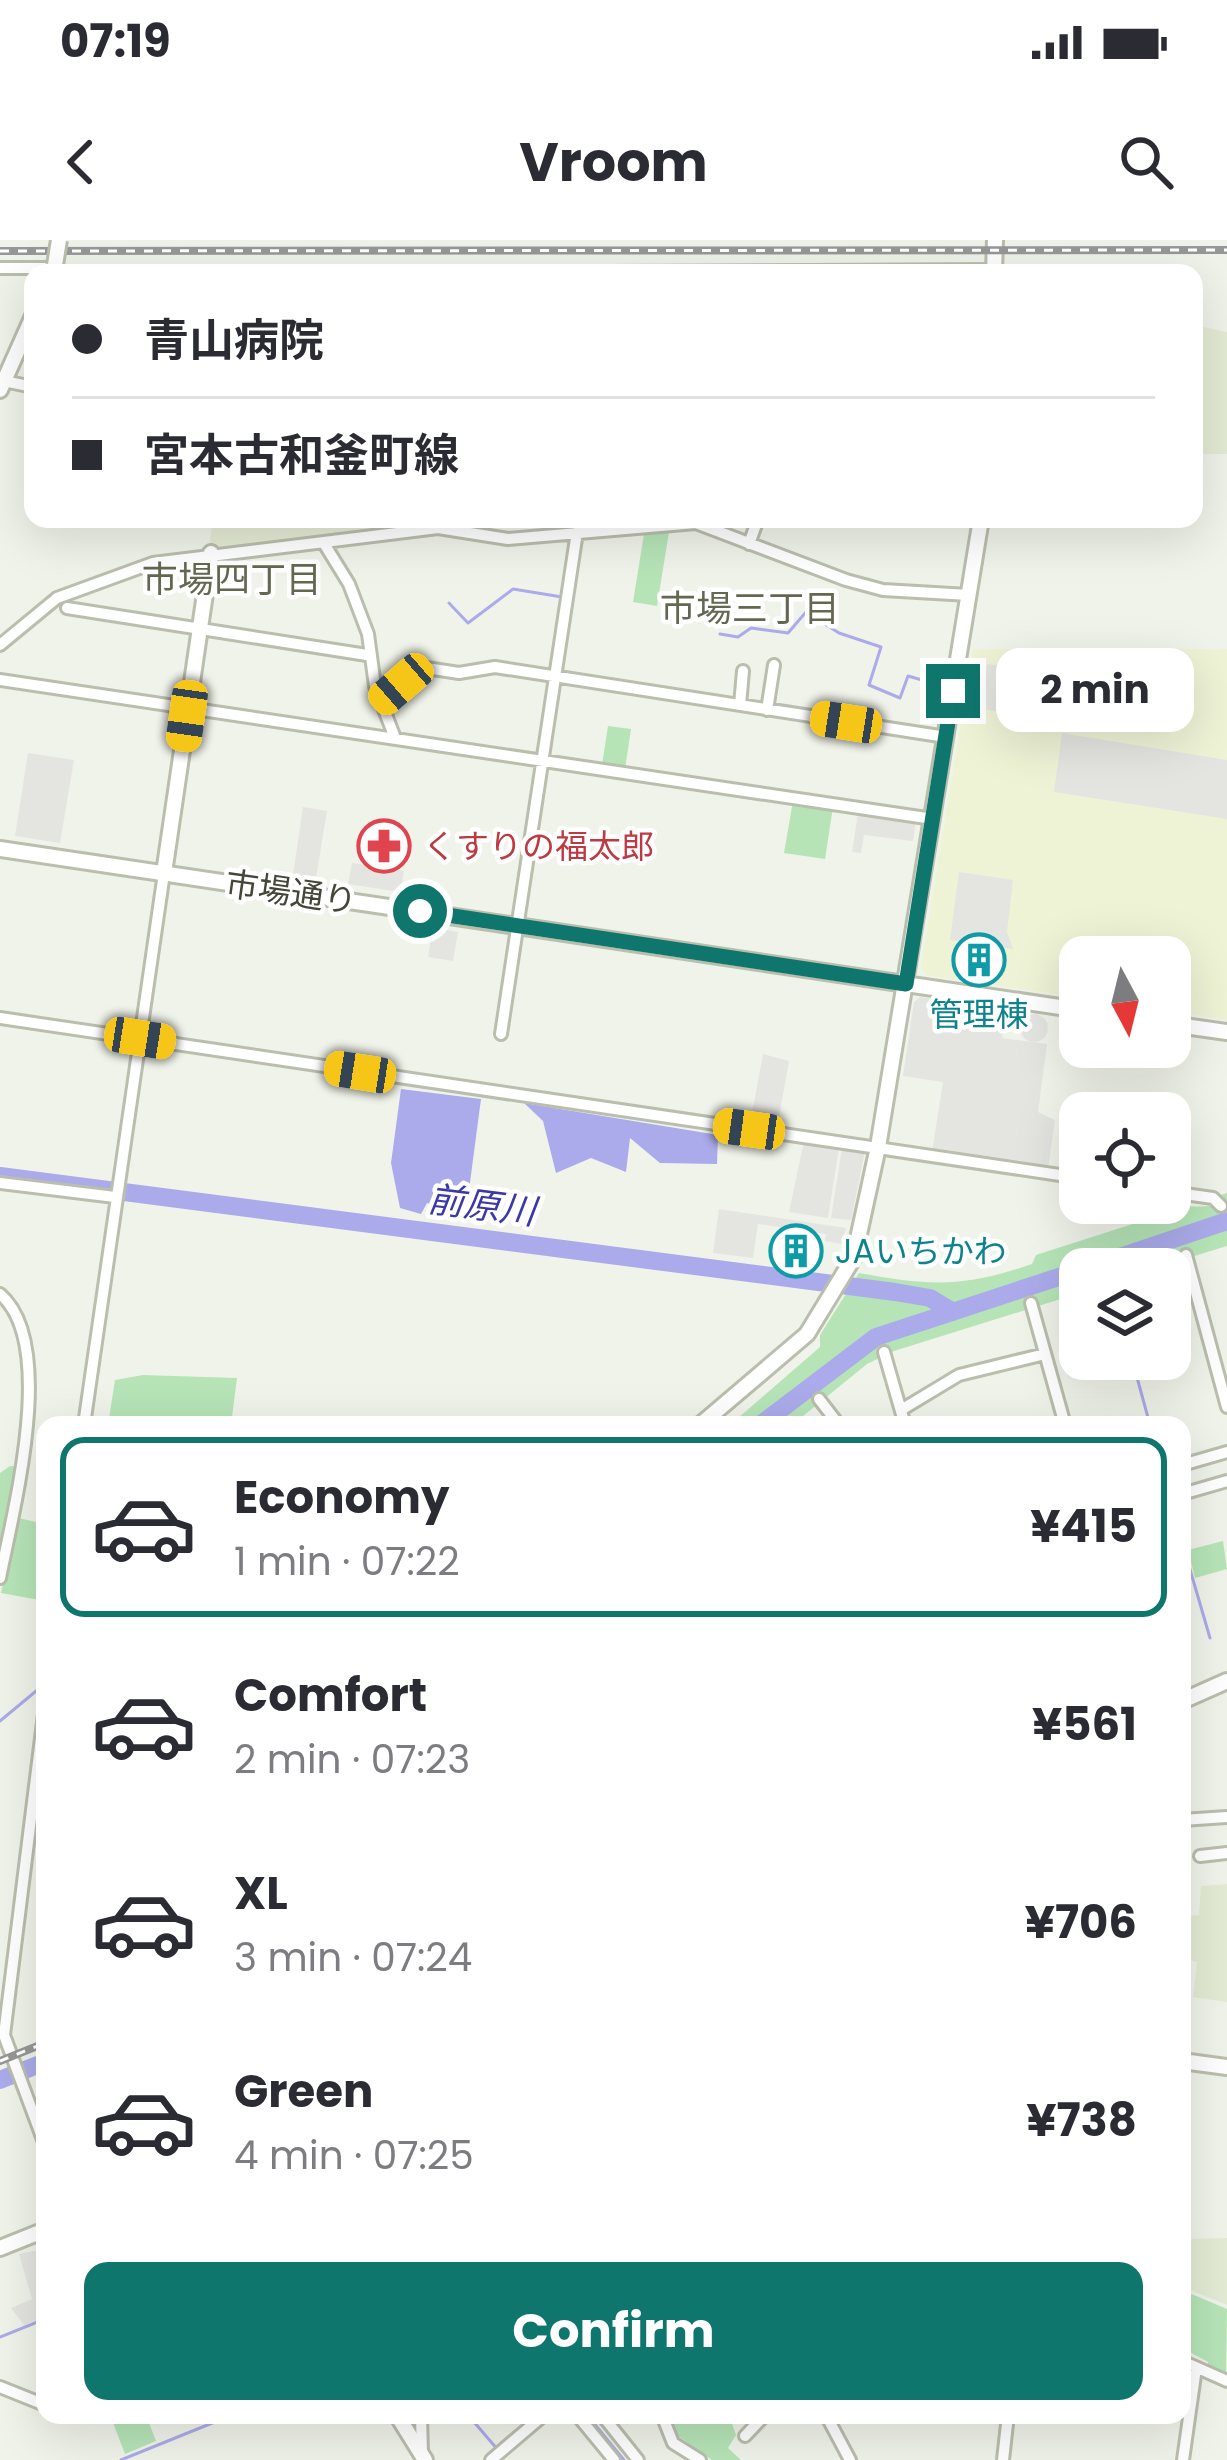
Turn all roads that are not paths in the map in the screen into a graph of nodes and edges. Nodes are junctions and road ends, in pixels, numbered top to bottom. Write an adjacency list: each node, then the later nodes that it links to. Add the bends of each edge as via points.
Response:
1 (24, 336): 2 (street)
2 (2, 386)
3 (432, 528): 10 (street)
4 (465, 528): 9 (street, via 508,538)
5 (620, 528): 9 (street)
6 (712, 528): 11 (street)
7 (755, 528): 11 (street)
8 (980, 528): 13 (street)
9 (577, 532): 20 (street)
10 (325, 544): 12 (street); 17 (street, via 368,634)
11 (749, 544): 13 (street, via 883,590)
12 (211, 553): 15 (street); 16 (street, via 75,589)
13 (969, 596): 26 (street)
14 (67, 608): 15 (street)
15 (200, 627): 17 (street); 24 (street)
16 (0, 645)
17 (367, 655): 22 (street)
18 (774, 665): 25 (street)
19 (743, 671): 23 (street)
20 (556, 678): 22 (street, via 495,667 420,667); 23 (street); 28 (street)
21 (0, 680): 24 (street)
22 (381, 701): 27 (street)
23 (740, 705): 25 (street)
24 (188, 707): 27 (street); 31 (street)
25 (767, 710): 26 (street)
26 (946, 737): 29 (street)
27 (394, 738): 28 (street)
28 (544, 758): 29 (street); 32 (street)
29 (933, 818): 33 (street)
30 (0, 849): 31 (street, 市場通り)
31 (164, 873): 32 (street, 市場通り); 39 (street)
32 (519, 926): 33 (street, 市場通り); 38 (street)
33 (906, 984): 34 (street, 市場通り); 40 (street)
34 (1059, 1007)
35 (0, 1018): 39 (street)
36 (1191, 1027): 37 (street)
37 (1227, 1032)
38 (501, 1034)
39 (140, 1038): 40 (street); 44 (street)
40 (878, 1147): 41 (street); 55 (street, via 840,1284 782,1360)
41 (1059, 1175)
42 (0, 1183): 44 (street)
43 (1191, 1195): 45 (street)
44 (115, 1196): 54 (street)
45 (1221, 1206)
46 (1191, 1274): 52 (street)
47 (0, 1294): 63 (street, via 17,1313 30,1372)
48 (1031, 1303): 50 (street)
49 (884, 1352): 53 (street)
50 (1045, 1354): 53 (street, via 959,1375); 58 (street)
51 (820, 1399): 56 (street)
52 (1227, 1407)
53 (901, 1410): 57 (street)
54 (85, 1416)
55 (711, 1416)
56 (832, 1416)
57 (903, 1416)
58 (1062, 1416)
59 (1227, 1452): 60 (street)
60 (1191, 1462)
61 (1227, 1480): 62 (street)
62 (1191, 1491)
63 (0, 1578)
64 (1227, 1681): 65 (street)
65 (1191, 1697)
66 (36, 1778): 73 (street, via 4,2035)
67 (1227, 1817): 68 (street)
68 (1191, 1819)
69 (1227, 1853): 70 (street)
70 (1200, 1856)
71 (1191, 2062): 72 (street)
72 (1227, 2067)
73 (36, 2124)
74 (36, 2234): 75 (street)
75 (0, 2248)
76 (1191, 2366): 77 (street)
77 (1196, 2368): 78 (street); 81 (street)
78 (1227, 2381)
79 (0, 2387): 80 (street)
80 (36, 2401)
81 (1191, 2403)
82 (402, 2424): 93 (street)
83 (421, 2424): 93 (street)
84 (533, 2424): 94 (street)
85 (584, 2424): 95 (street)
86 (609, 2424): 96 (street)
87 (666, 2424): 97 (street, via 673,2443)
88 (757, 2424): 92 (street)
89 (831, 2424): 98 (street)
90 (1008, 2424): 99 (street)
91 (1188, 2424): 100 (street)
92 (746, 2436)
93 (422, 2456)
94 (491, 2460)
95 (614, 2460)
96 (638, 2460)
97 (700, 2460)
98 (850, 2460)
99 (1003, 2460)
100 (1183, 2460)

